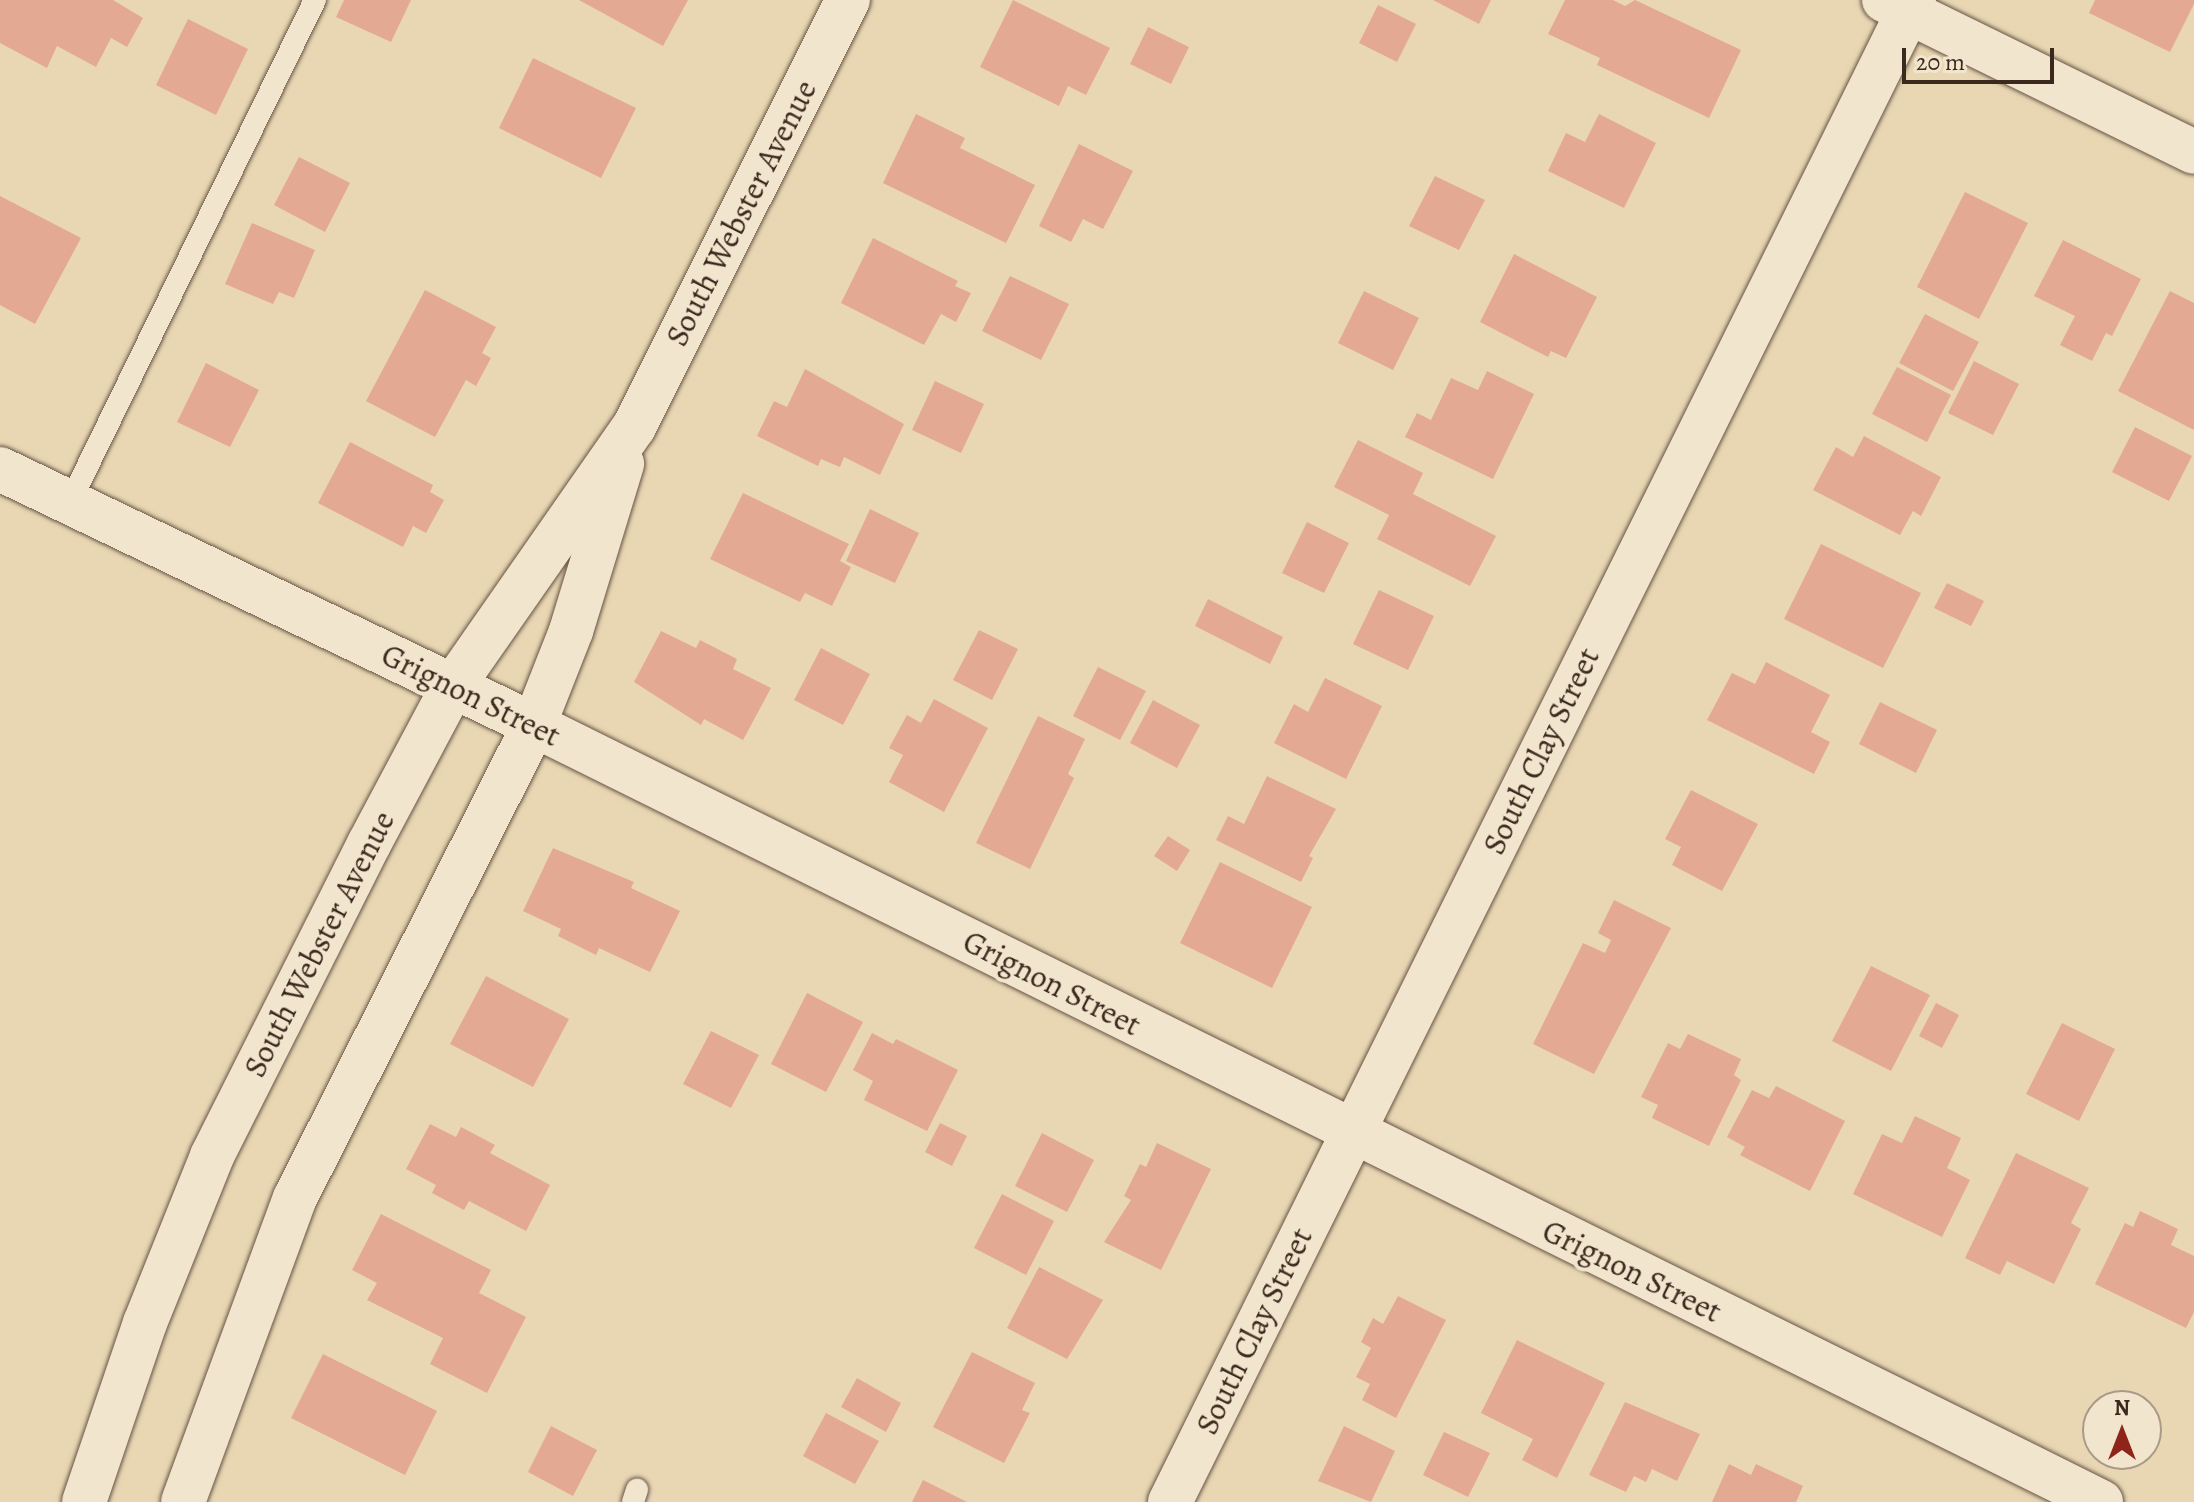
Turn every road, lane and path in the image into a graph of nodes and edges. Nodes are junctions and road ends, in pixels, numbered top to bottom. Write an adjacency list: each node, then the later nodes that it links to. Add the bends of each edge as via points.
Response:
1 (315, 0): 7 (lane)
2 (848, 0): 5 (street, South Webster Avenue)
3 (1902, 4): 4 (street); 10 (street, South Clay Street)
4 (2194, 152)
5 (634, 427): 8 (street, South Webster Avenue); 9 (street, South Webster Avenue, via 571,631)
6 (0, 469): 7 (street, Grignon Street)
7 (70, 502): 8 (street, Grignon Street)
8 (453, 686): 9 (street, Grignon Street); 11 (street, South Webster Avenue, via 212,1156 145,1323)
9 (534, 725): 10 (street, Grignon Street); 12 (street, South Webster Avenue, via 295,1198)
10 (1351, 1133): 13 (street, South Clay Street); 14 (street, Grignon Street)
11 (84, 1502)
12 (183, 1502)
13 (1170, 1502)
14 (2101, 1502)

